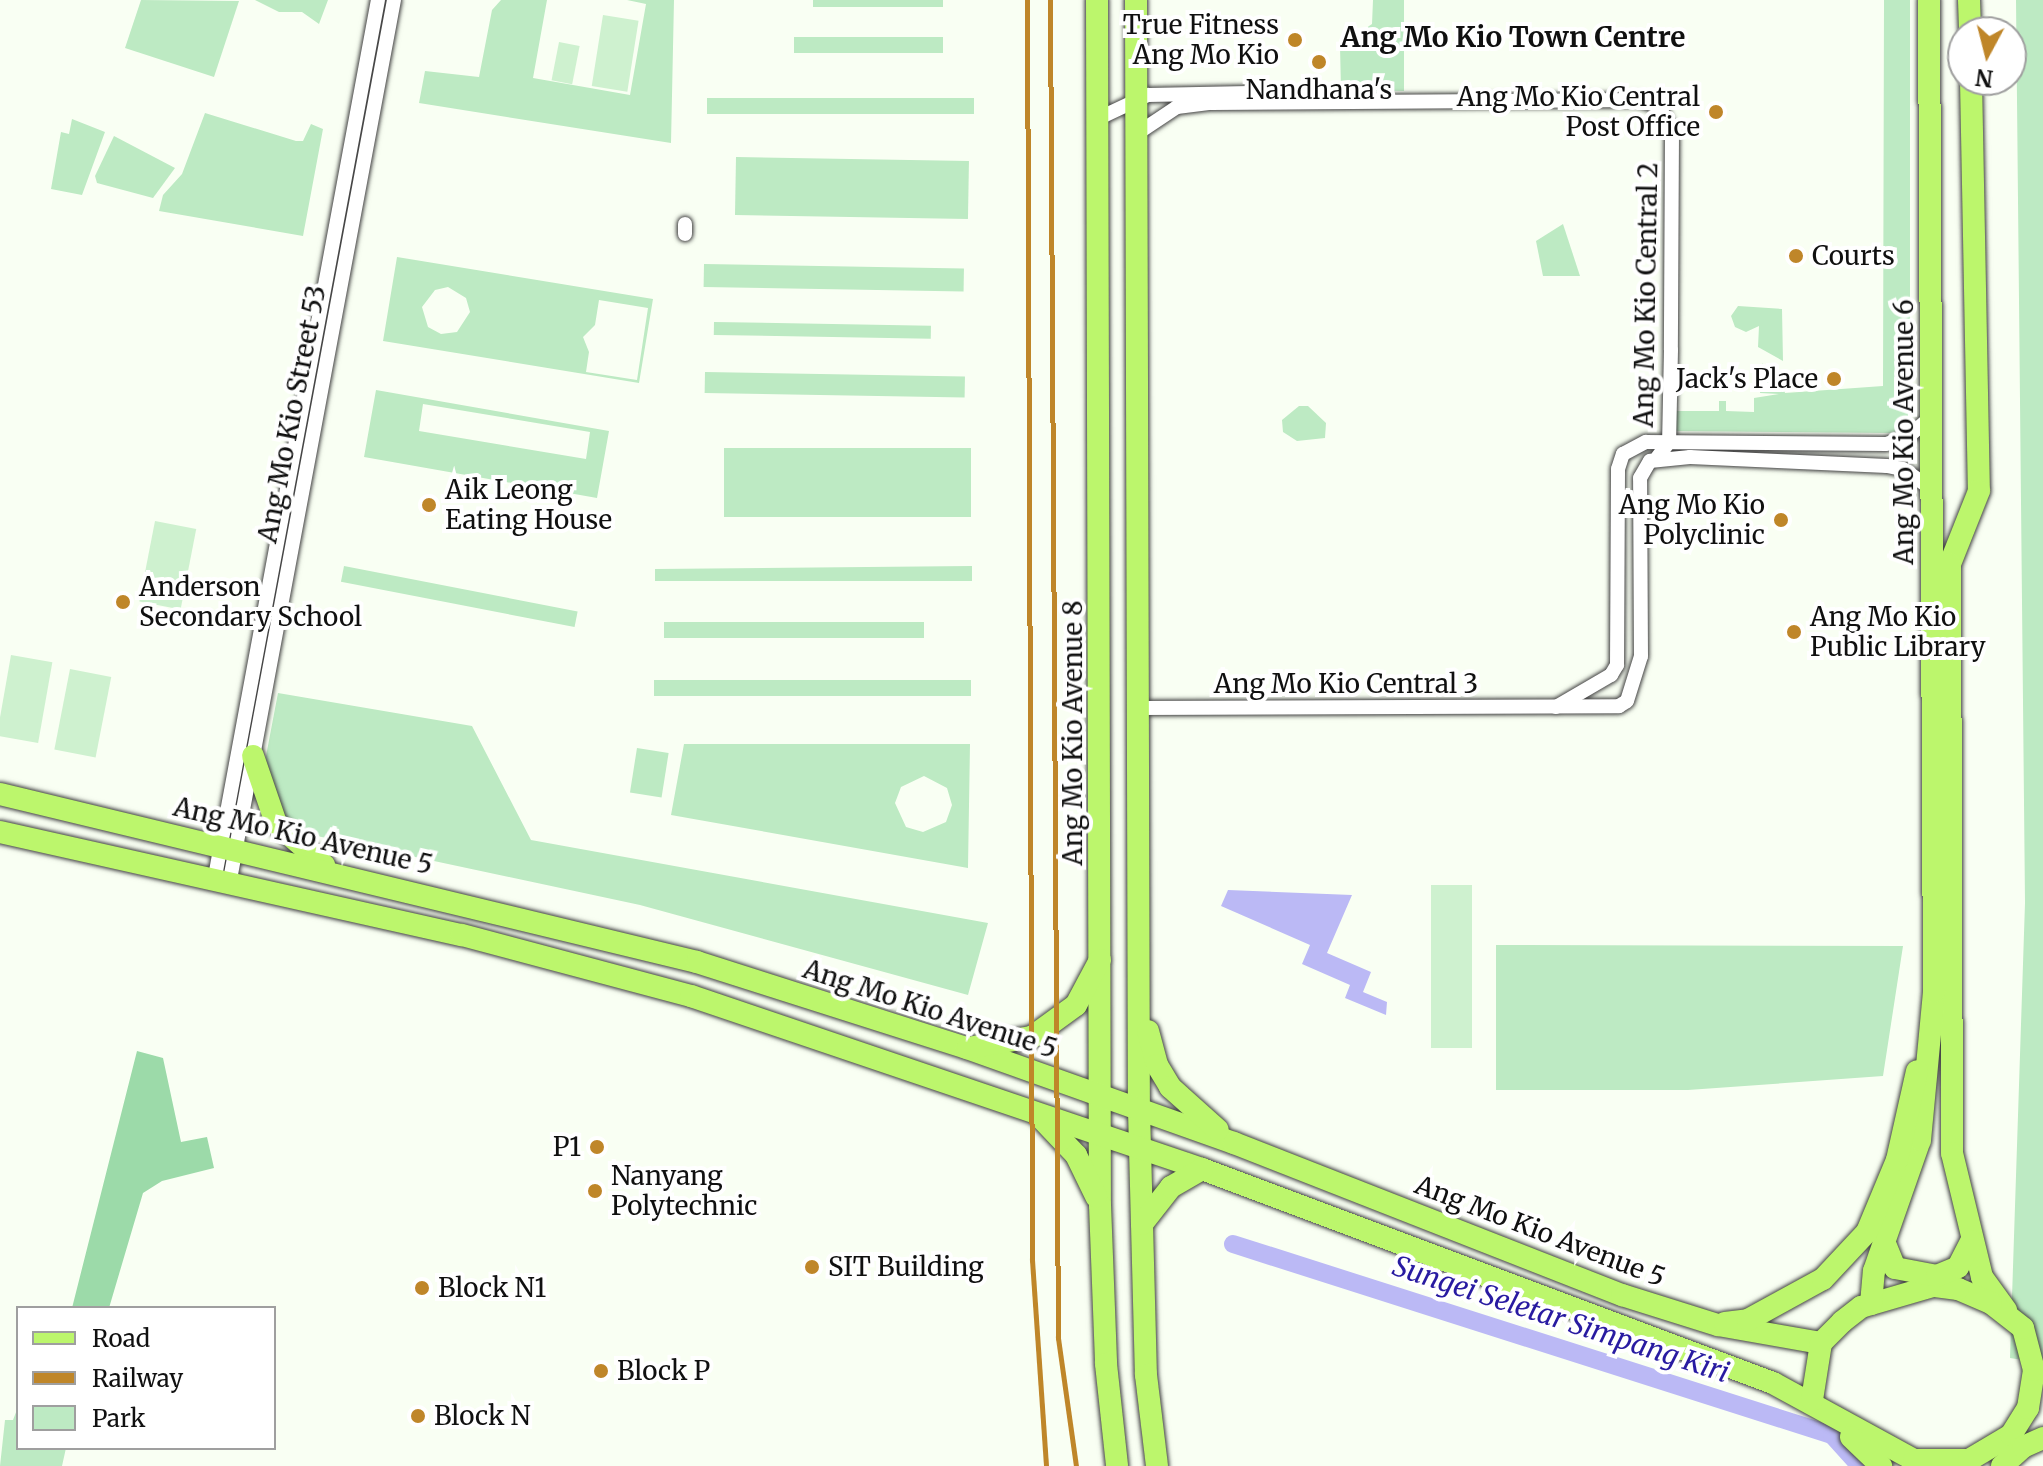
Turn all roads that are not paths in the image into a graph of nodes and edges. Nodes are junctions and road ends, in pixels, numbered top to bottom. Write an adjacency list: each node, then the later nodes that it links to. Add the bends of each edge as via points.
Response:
1 (378, 0): 23 (street, Ang Mo Kio Street 53)
2 (394, 0): 20 (street, Ang Mo Kio Street 53)
3 (1097, 0): 9 (main road, Ang Mo Kio Avenue 8)
4 (1136, 0): 7 (main road)
5 (1929, 0): 13 (main road, Ang Mo Kio Avenue 6)
6 (1971, 96): 40 (main road, Ang Mo Kio Avenue 6, via 1979,491 1950,564 1952,1153)
7 (1135, 99): 8 (street, Ang Mo Kio Central 2, via 1176,93 1288,93); 9 (street, Ang Mo Kio Central 2); 10 (main road)
8 (1322, 101): 10 (street, Ang Mo Kio Central 2, via 1188,104); 14 (street, Ang Mo Kio Central 2, via 1639,100 1659,106 1672,133)
9 (1095, 120): 11 (main road, Ang Mo Kio Avenue 8)
10 (1135, 135): 12 (main road)
11 (1098, 316): 12 (main road, via 1106,304 1121,301); 26 (main road, Ang Mo Kio Avenue 8)
12 (1137, 316): 18 (main road)
13 (1932, 416): 14 (street, Ang Mo Kio Central 2, via 1909,436 1886,444); 16 (main road, Ang Mo Kio Avenue 6)
14 (1669, 442): 15 (street, Ang Mo Kio Central 2); 19 (street, Ang Mo Kio Central 2, via 1646,442 1632,449 1623,454 1618,469 1620,655 1611,675)
15 (1657, 458): 16 (street, Ang Mo Kio Central 2, via 1887,466 1903,469); 17 (street, Ang Mo Kio Central 2, via 1644,466 1640,478)
16 (1932, 489): 27 (main road, Ang Mo Kio Avenue 6)
17 (1636, 678): 19 (street, Ang Mo Kio Central 3, via 1619,706)
18 (1139, 708): 19 (street, Ang Mo Kio Central 3); 28 (main road)
19 (1553, 709)
20 (253, 756): 23 (street, Ang Mo Kio Street 53); 24 (main road, via 276,823)
21 (0, 794): 23 (main road, Ang Mo Kio Avenue 5)
22 (0, 832): 25 (main road)
23 (228, 847): 24 (main road, Ang Mo Kio Avenue 5); 25 (street, Ang Mo Kio Street 53)
24 (335, 872): 29 (main road, Ang Mo Kio Avenue 5, via 697,962)
25 (221, 883): 32 (main road, via 462,935 691,996)
26 (1101, 958): 29 (main road, via 1076,1005 1032,1037); 30 (main road, Ang Mo Kio Avenue 8)
27 (1934, 992): 39 (main road, Ang Mo Kio Avenue 6, via 1920,1140); 42 (main road, via 1897,1160 1867,1232 1823,1279 1748,1320)
28 (1141, 999): 31 (main road); 34 (main road, via 1157,1065 1170,1087)
29 (967, 1048): 30 (main road, Ang Mo Kio Avenue 5)
30 (1100, 1096): 31 (main road, Ang Mo Kio Avenue 5); 33 (main road, Ang Mo Kio Avenue 8)
31 (1139, 1110): 34 (main road, Ang Mo Kio Avenue 5); 35 (main road)
32 (1037, 1114): 33 (main road); 37 (main road, via 1076,1155)
33 (1100, 1134): 35 (main road); 37 (main road, Ang Mo Kio Avenue 8)
34 (1234, 1143): 42 (main road, Ang Mo Kio Avenue 5, via 1622,1295)
35 (1141, 1147): 36 (main road); 38 (main road)
36 (1202, 1169): 38 (main road, via 1171,1187); 46 (main road)
37 (1100, 1205): 50 (main road, Ang Mo Kio Avenue 8, via 1105,1350)
38 (1142, 1224): 51 (main road, via 1146,1375)
39 (1884, 1241): 40 (main road, via 1895,1268 1937,1276 1958,1267); 41 (main road, Ang Mo Kio Avenue 6)
40 (1971, 1241): 43 (main road, Ang Mo Kio Avenue 6, via 1982,1277)
41 (1871, 1304): 43 (main road, via 1933,1286 1958,1289 1991,1303); 44 (main road)
42 (1718, 1325): 44 (main road, Ang Mo Kio Avenue 5)
43 (2023, 1328): 45 (main road); 48 (main road, via 2034,1380 2028,1408)
44 (1821, 1343): 46 (main road)
45 (2043, 1351)
46 (1812, 1400): 48 (main road, via 1892,1452 1914,1460 1969,1460); 52 (main road)
47 (2043, 1427): 48 (main road)
48 (2011, 1435): 53 (main road)
49 (2043, 1438): 54 (main road)
50 (1117, 1466)
51 (1157, 1466)
52 (1881, 1466)
53 (1989, 1466)
54 (2002, 1466)

